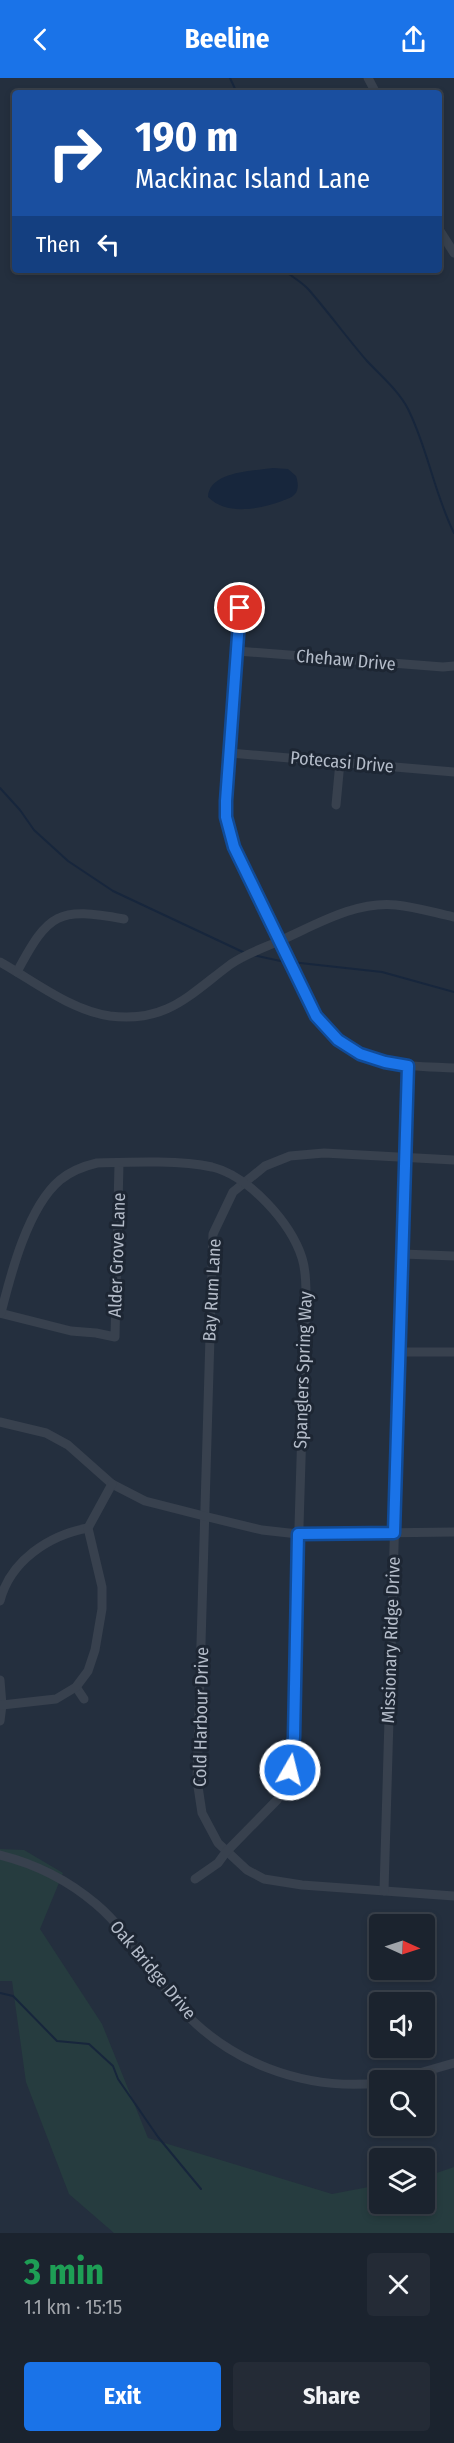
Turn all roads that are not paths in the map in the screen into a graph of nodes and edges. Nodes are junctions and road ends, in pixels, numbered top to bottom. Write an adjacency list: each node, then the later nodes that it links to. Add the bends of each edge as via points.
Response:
1 (442, 234): 2 (street)
2 (454, 253)
3 (240, 608): 4 (street)
4 (237, 651): 5 (street, Chehaw Drive); 6 (street)
5 (454, 666)
6 (230, 753): 7 (street, Potecasi Drive); 12 (street, via 226,817 234,847)
7 (339, 762): 8 (street, Potecasi Drive); 9 (street)
8 (454, 772)
9 (336, 805)
10 (454, 918): 12 (street, via 395,904 374,905 341,913)
11 (124, 919): 14 (street, via 81,912 57,919 39,933)
12 (278, 941): 14 (street, via 242,957 181,1003 144,1015 121,1017 93,1012); 15 (street, via 325,1029 360,1054)
13 (0, 962): 14 (street)
14 (17, 972)
15 (408, 1066): 16 (street); 17 (street, Missionary Ridge Drive)
16 (454, 1068)
17 (404, 1157): 18 (street, Bay Rum Lane); 20 (street, Bay Rum Lane, via 304,1154 273,1162); 21 (street, Missionary Ridge Drive)
18 (454, 1160)
19 (119, 1163): 20 (street, Spanglers Spring Way, via 204,1166 222,1170); 23 (street, Spanglers Spring Way, via 85,1166 51,1189 15,1257); 23 (street, Alder Grove Lane, via 115,1338)
20 (245, 1183): 28 (street, Bay Rum Lane, via 233,1192 213,1234); 32 (street, Spanglers Spring Way, via 285,1224 305,1271)
21 (403, 1254): 22 (street); 24 (street, Missionary Ridge Drive)
22 (454, 1256)
23 (1, 1313)
24 (400, 1352): 25 (street); 31 (street, Missionary Ridge Drive)
25 (454, 1352)
26 (0, 1422): 27 (street, via 46,1433 68,1445)
27 (112, 1484): 28 (street, via 145,1501); 29 (street)
28 (204, 1516): 32 (street); 39 (street, Cold Harbour Drive, via 197,1780 202,1813)
29 (88, 1528): 33 (street, via 70,1531 28,1555); 35 (street, via 102,1587 102,1609 95,1650 88,1671)
30 (454, 1532): 31 (street)
31 (394, 1533): 32 (street); 42 (street, Missionary Ridge Drive)
32 (298, 1534): 39 (street, Spanglers Spring Way, via 292,1758 287,1782 277,1800)
33 (0, 1601)
34 (0, 1680): 37 (street)
35 (76, 1687): 36 (street); 37 (street, via 56,1700)
36 (84, 1699)
37 (2, 1705): 38 (street)
38 (0, 1721)
39 (226, 1852): 41 (street, Spanglers Spring Way, via 218,1863); 42 (street, Cold Harbour Drive, via 264,1879 302,1886)
40 (0, 1855): 46 (street, Oak Bridge Drive, via 46,1871 96,1904 177,2004 238,2054 270,2070 307,2080)
41 (195, 1879)
42 (384, 1891): 43 (street, Cold Harbour Drive)
43 (454, 1896)
44 (454, 2063): 45 (street)
45 (430, 2070)
46 (369, 2083)

